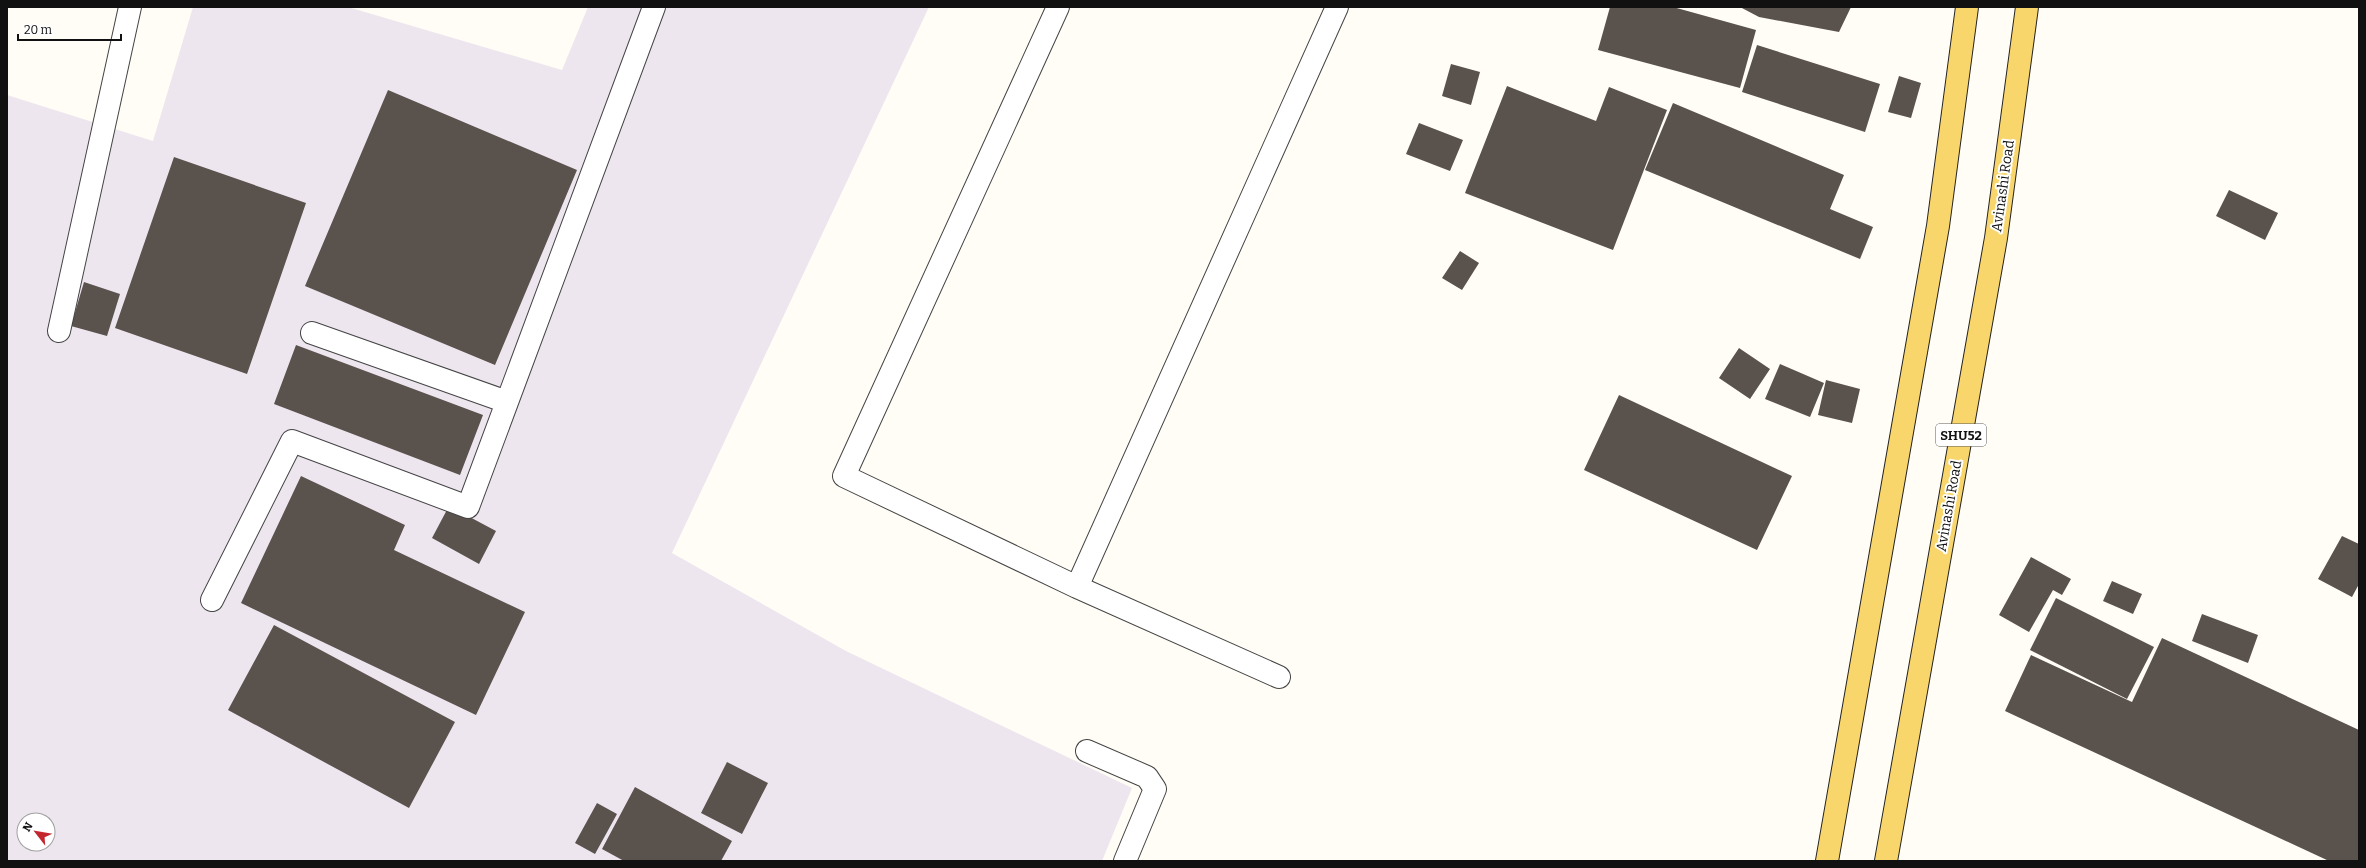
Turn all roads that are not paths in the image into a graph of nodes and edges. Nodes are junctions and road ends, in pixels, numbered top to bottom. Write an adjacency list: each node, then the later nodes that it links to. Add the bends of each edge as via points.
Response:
1 (130, 7): 7 (street)
2 (654, 7): 9 (street)
3 (1058, 7): 10 (street, via 844,476)
4 (1337, 7): 10 (street)
5 (1967, 7): 15 (main road, via 1938,226)
6 (2027, 7): 16 (main road, Avinashi Road / SHU52, via 1996,238)
7 (59, 331)
8 (312, 333): 9 (street)
9 (507, 402): 11 (street, via 468,507 292,441)
10 (1077, 587): 12 (street)
11 (212, 600)
12 (1278, 677)
13 (1087, 751): 14 (street, via 1147,777 1155,789)
14 (1125, 861)
15 (1827, 861)
16 (1886, 861)

